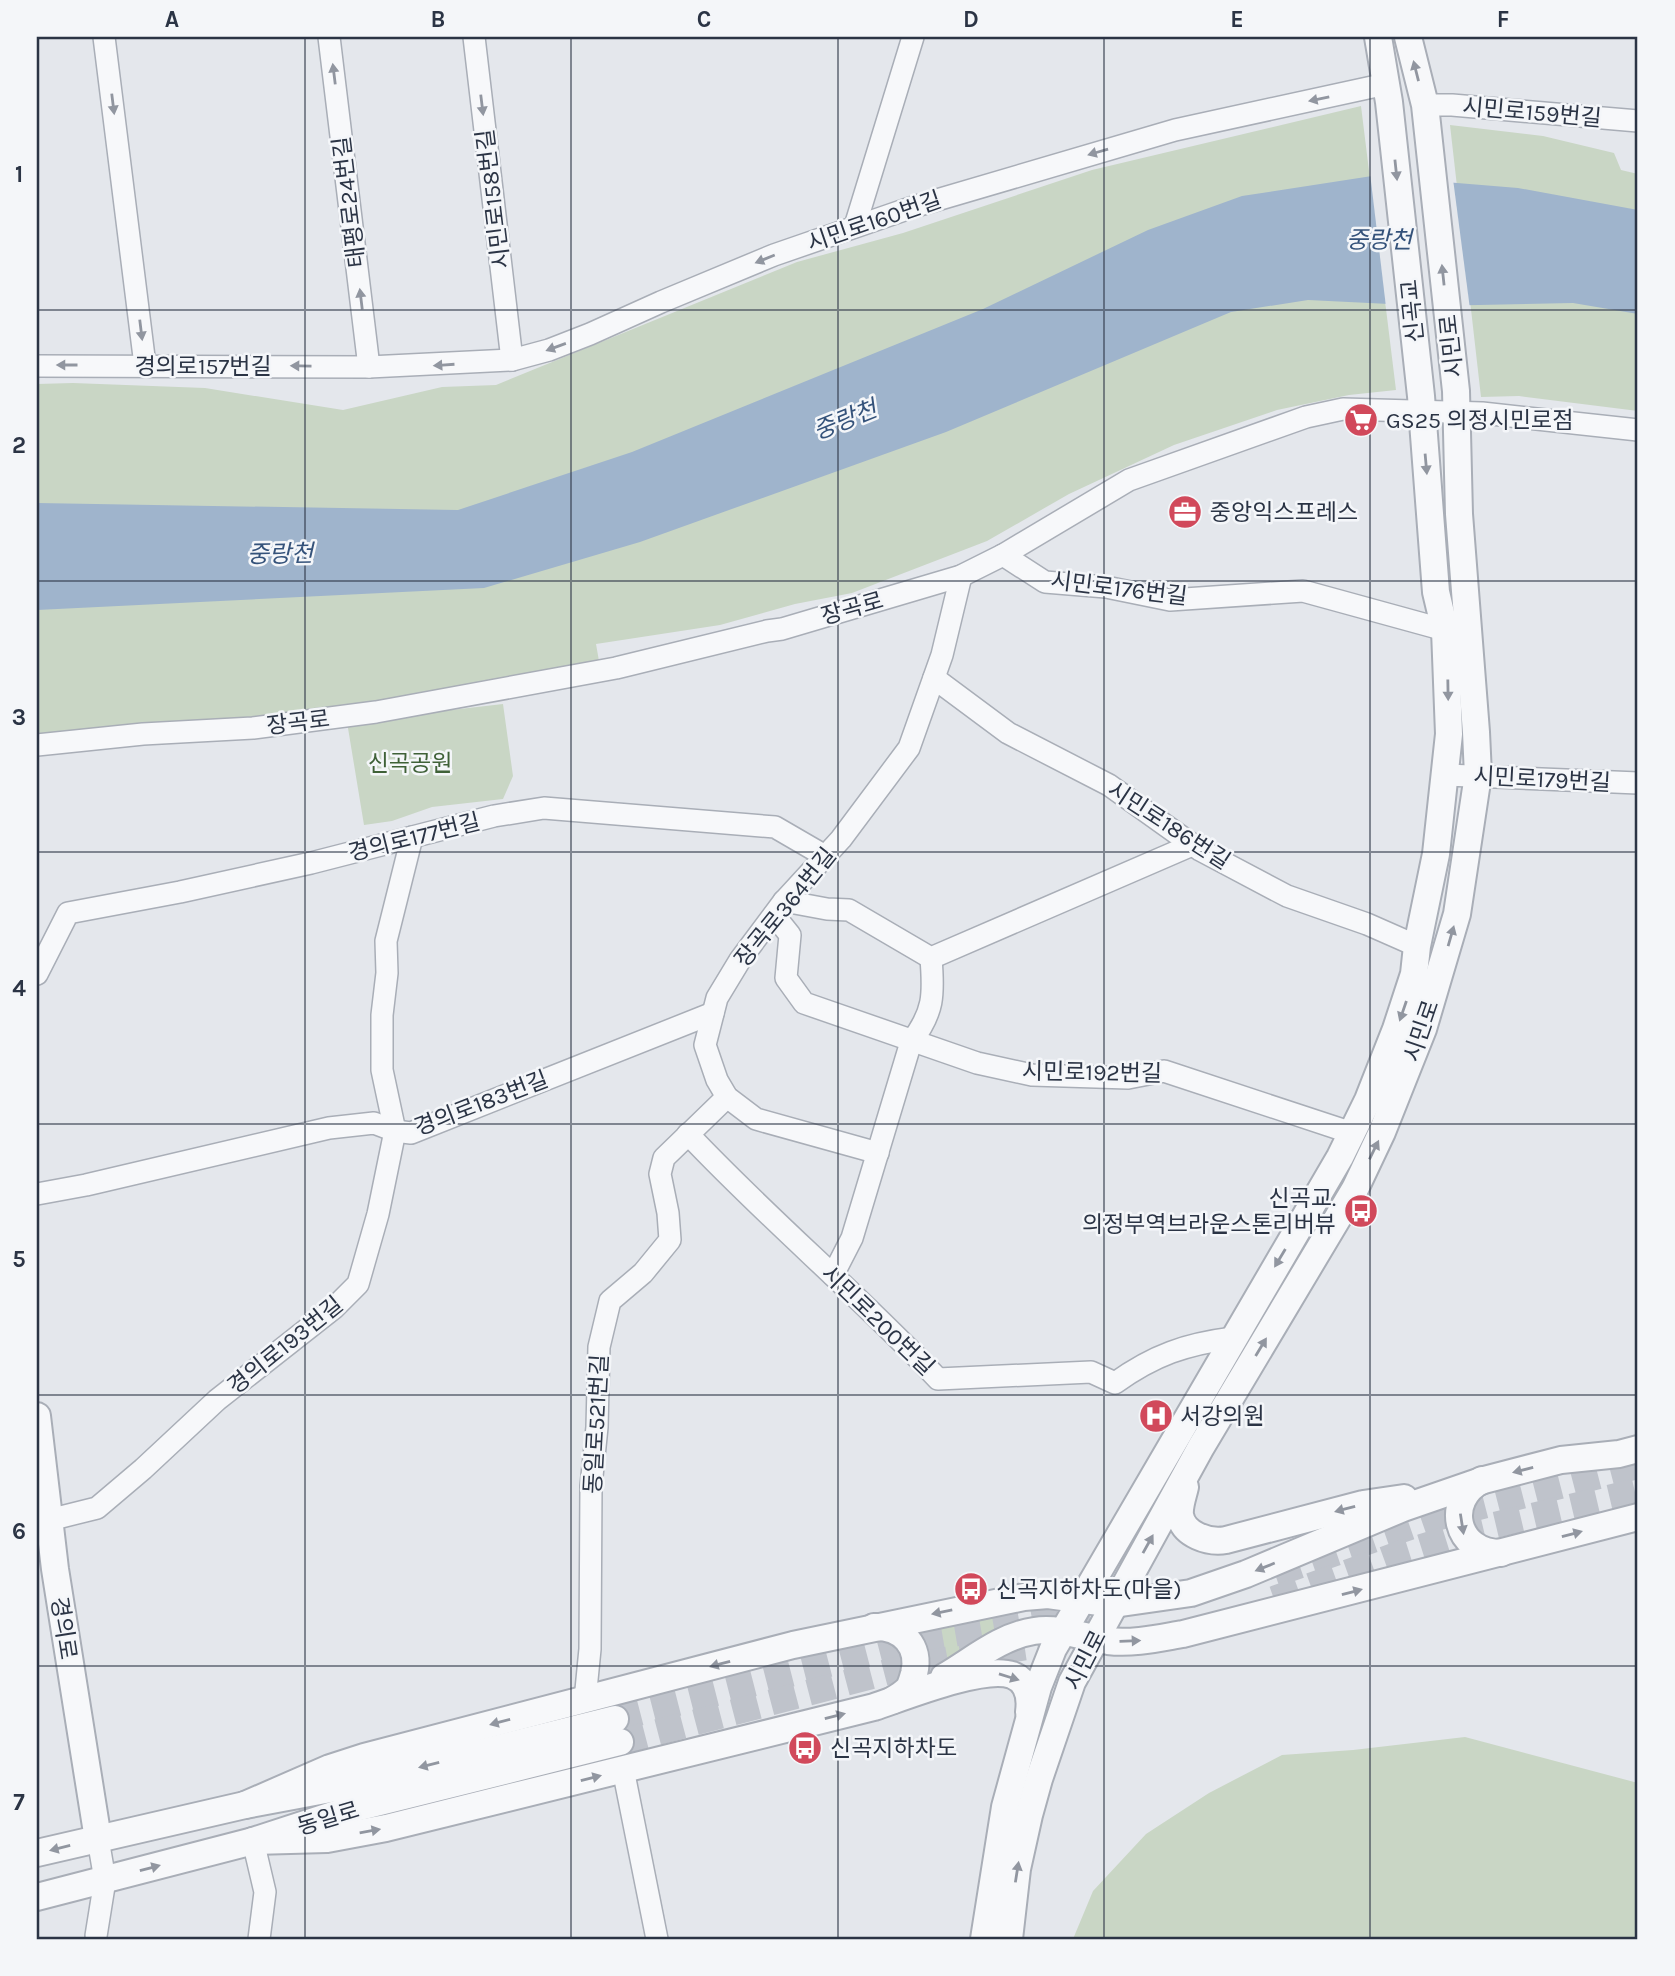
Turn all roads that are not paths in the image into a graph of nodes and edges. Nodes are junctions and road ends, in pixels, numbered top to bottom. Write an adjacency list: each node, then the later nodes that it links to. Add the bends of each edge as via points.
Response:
1 (104, 37): 12 (street, one-way to 12)
2 (329, 37): 14 (street, 태평로24번길, one-way to 2)
3 (474, 37): 11 (street, 시민로158번길, one-way to 11)
4 (913, 37): 10 (street)
5 (1378, 37): 7 (street)
6 (1408, 37): 8 (street, 시민로, one-way to 6)
7 (1387, 93): 10 (street, 시민로160번길, one-way to 10, via 1175,130); 16 (street, 신곡교, one-way to 16)
8 (1425, 105): 9 (street, 시민로159번길); 15 (street, 시민로, one-way to 8)
9 (1638, 121)
10 (855, 226): 11 (street, 시민로160번길, one-way to 11, via 590,334)
11 (512, 360): 14 (street, 시민로160번길, one-way to 14)
12 (145, 365): 13 (street, 경의로157번길, one-way to 13); 14 (street, 경의로157번길, one-way to 12)
13 (37, 366)
14 (369, 367)
15 (1456, 402): 16 (street, 장곡로); 17 (street, 장곡로, via 1507,415); 24 (street, 시민로, via 1459,514)
16 (1421, 404): 18 (street, 장곡로, via 1343,410 1261,432 1129,480); 20 (street, 시민로, one-way to 20, via 1436,592)
17 (1638, 430)
18 (1003, 555): 19 (street, 장곡로); 20 (street, 시민로176번길, via 1045,582 1106,587 1170,600 1303,590)
19 (961, 576): 21 (street, 장곡로364번길); 22 (street, 장곡로, via 782,629 616,668 339,718)
20 (1445, 630): 23 (street, 시민로, one-way to 23)
21 (934, 678): 27 (street, 시민로186번길, via 1008,733 1109,785); 28 (street, 장곡로364번길, via 909,748)
22 (37, 745)
23 (1446, 775): 24 (street, 시민로179번길); 30 (street, 시민로)
24 (1478, 775): 25 (street, 시민로179번길); 44 (street, 시민로, one-way to 24, via 1355,1189 1401,1089 1457,914)
25 (1638, 783)
26 (411, 837): 28 (street, 경의로177번길, via 544,808 775,827); 32 (street, 경의로177번길, via 311,863 68,913); 36 (street, 경의로193번길, via 386,941 382,1070)
27 (1192, 845): 30 (street, 시민로186번길, via 1287,895); 31 (street)
28 (825, 856): 29 (street, 장곡로364번길)
29 (779, 908): 31 (street, via 849,909); 33 (street, 장곡로364번길, via 740,960); 34 (street, 시민로192번길, via 790,935 786,978 804,1003)
30 (1417, 946): 37 (street, 시민로, one-way to 37, via 1414,974 1396,1030)
31 (931, 958): 34 (street, via 931,1007)
32 (37, 974)
33 (712, 1013): 35 (street, 장곡로364번길, via 705,1045); 36 (street, 경의로183번길, via 421,1130)
34 (911, 1042): 37 (street, 시민로192번길, via 1032,1074 1128,1078 1164,1071); 39 (street)
35 (727, 1097): 38 (street); 39 (street, 장곡로364번길, via 756,1119)
36 (395, 1131): 40 (street, 경의로183번길, via 374,1123 329,1128); 48 (street, 경의로193번길, via 358,1284 217,1400 97,1508)
37 (1352, 1133): 42 (street, 시민로, one-way to 42)
38 (688, 1134): 41 (street, 시민로200번길); 56 (street, 동일로521번길, via 664,1158 660,1174 670,1240 643,1273 610,1301 599,1347)
39 (878, 1153): 41 (street, via 852,1238)
40 (37, 1194)
41 (832, 1275): 42 (street, 시민로200번길, via 938,1379 1091,1372 1115,1383 1166,1353)
42 (1233, 1338): 50 (street, 시민로)
43 (37, 1416): 48 (street, 경의로)
44 (1201, 1447): 46 (street, one-way to 44, via 1213,1541 1193,1533 1180,1514); 51 (street, 시민로, one-way to 44)
45 (1638, 1449): 46 (street, one-way to 46, via 1561,1460)
46 (1484, 1480): 49 (street, one-way to 49, via 1464,1496 1461,1528 1475,1547); 51 (street, one-way to 51, via 1403,1508 1219,1585)
47 (1638, 1517): 49 (street, one-way to 47)
48 (49, 1520): 61 (street, 경의로)
49 (1501, 1553): 54 (street, one-way to 49, via 1130,1642 1183,1634)
50 (1082, 1600): 51 (street); 52 (street, one-way to 52, via 1024,1597); 53 (street, 시민로)
51 (1114, 1604): 54 (street, 시민로)
52 (873, 1627): 56 (street, one-way to 56); 57 (street, via 901,1633 915,1655 911,1685)
53 (1063, 1631): 54 (street); 55 (street, via 1013,1637); 58 (street, 시민로, via 1047,1662)
54 (1095, 1638): 70 (street, 시민로, one-way to 54, via 1017,1869 1039,1779 1072,1682)
55 (919, 1691): 57 (street); 58 (street, one-way to 58, via 985,1675 1015,1676 1030,1697)
56 (585, 1700): 60 (street, one-way to 60, via 330,1768)
57 (892, 1701): 59 (street, one-way to 57)
58 (1025, 1733): 69 (street, 시민로, via 1005,1807)
59 (623, 1769): 62 (street, one-way to 59, via 327,1839 386,1828); 68 (street)
60 (246, 1805): 61 (street, 동일로); 62 (street, 동일로, one-way to 60, via 617,1731)
61 (98, 1839): 63 (street, 동일로, one-way to 63); 64 (street)
62 (253, 1841): 64 (street, 동일로, one-way to 62); 67 (street, via 265,1892)
63 (37, 1853)
64 (105, 1880): 65 (street, 동일로); 66 (street)
65 (37, 1897)
66 (96, 1936)
67 (260, 1939)
68 (657, 1939)
69 (984, 1939)
70 (1009, 1939)

